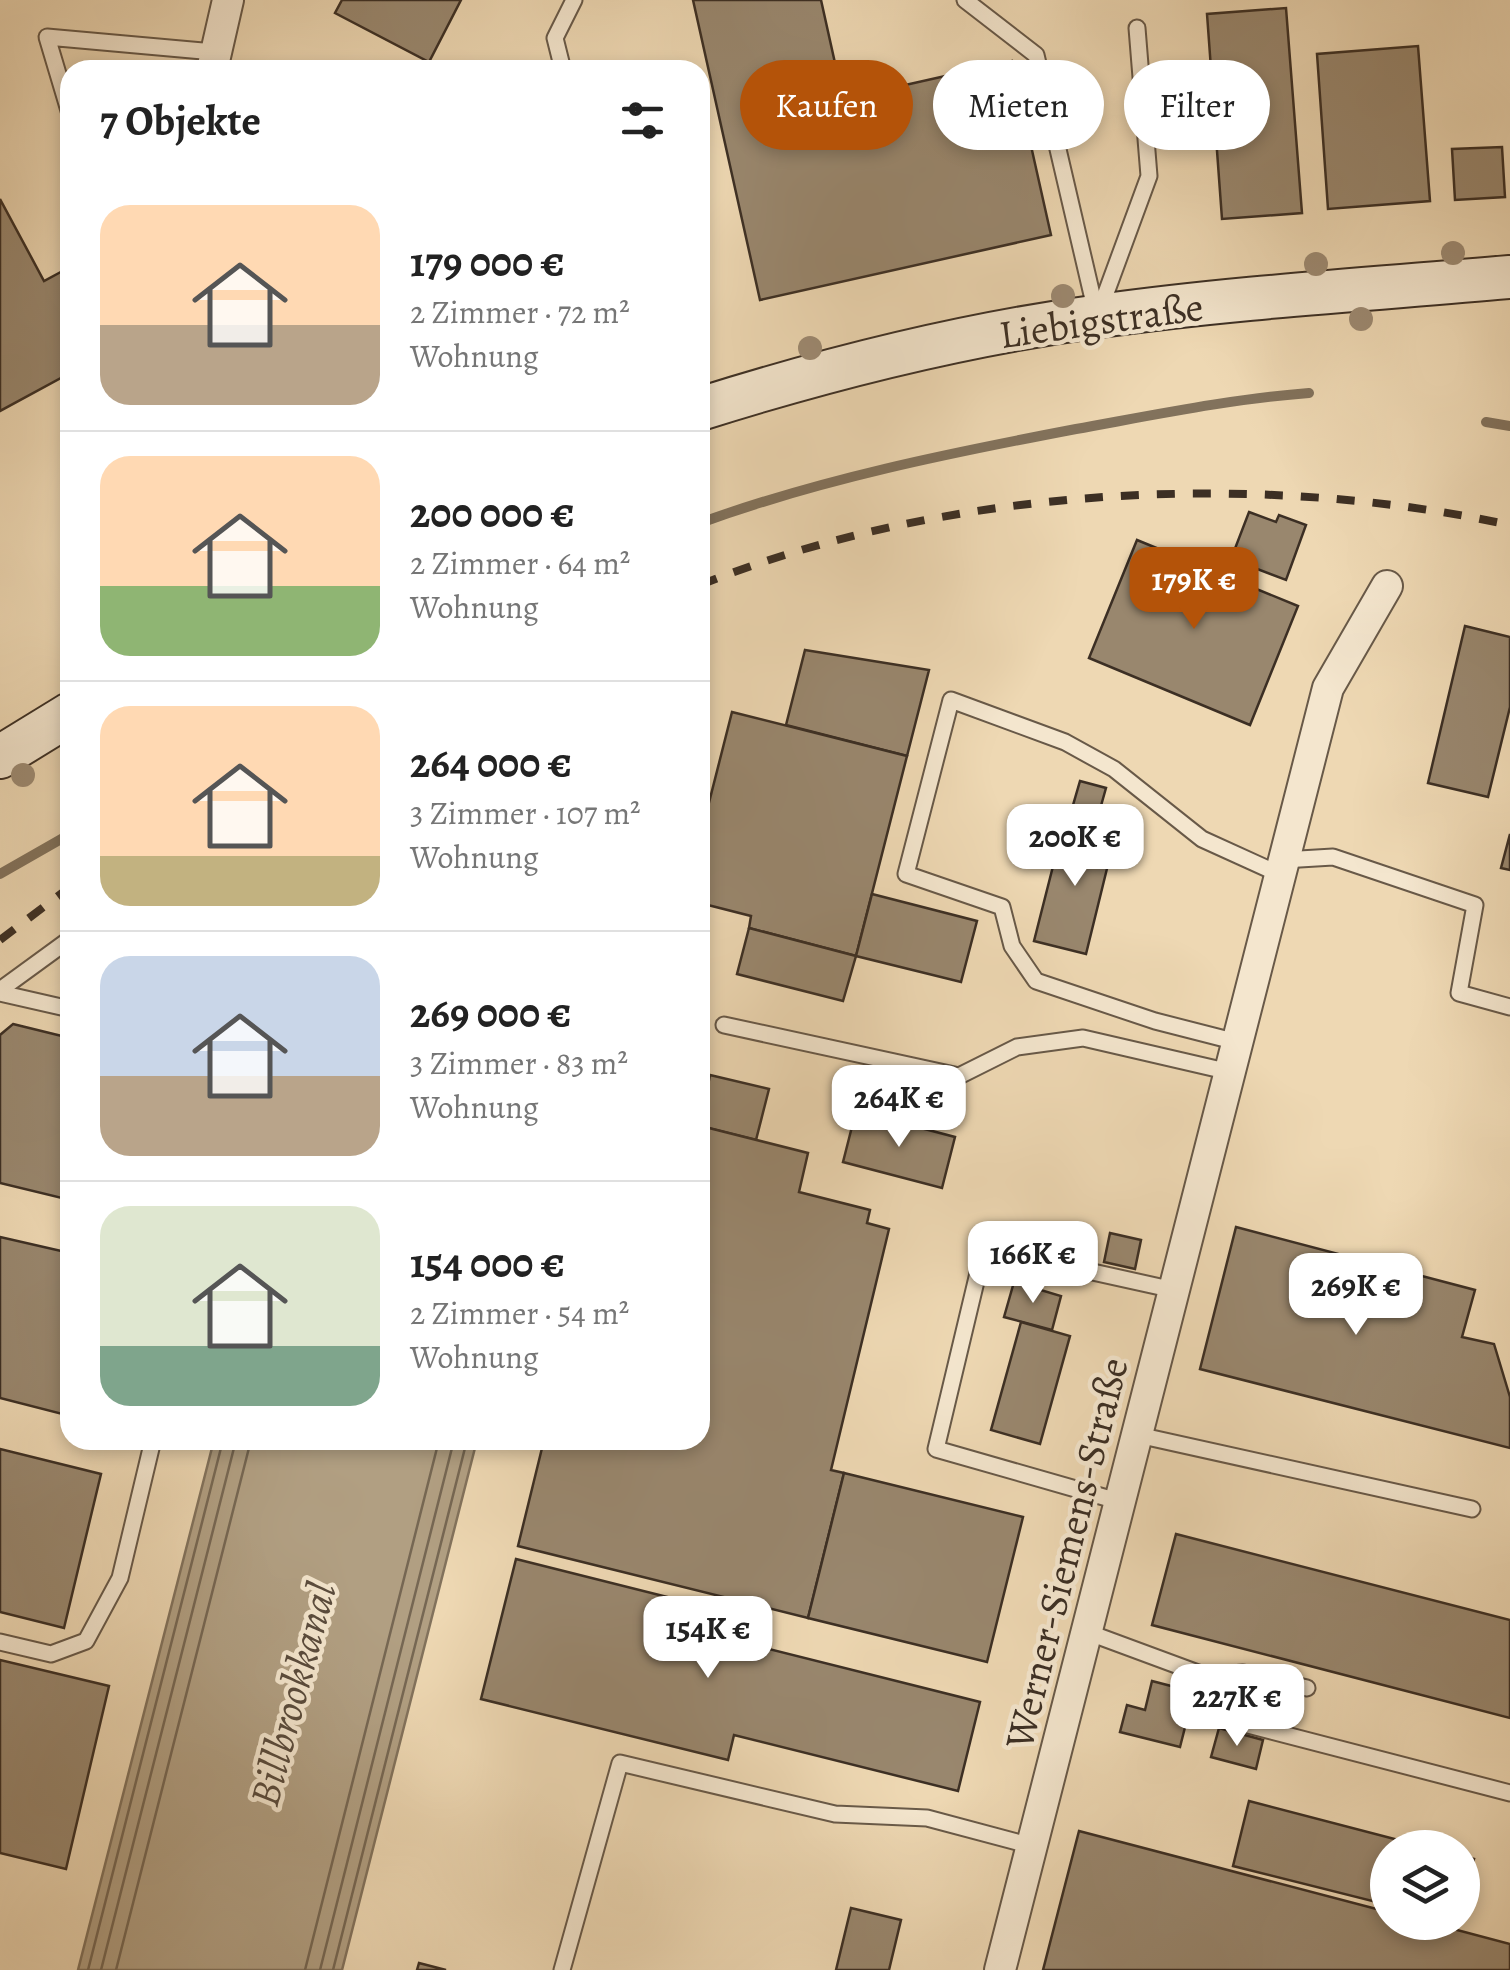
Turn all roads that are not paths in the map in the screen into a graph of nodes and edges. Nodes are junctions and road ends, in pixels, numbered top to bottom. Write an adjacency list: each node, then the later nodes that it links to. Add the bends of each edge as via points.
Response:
1 (228, 0): 6 (street)
2 (574, 0): 7 (lane, via 556,38)
3 (965, 0): 10 (lane, via 1036,55)
4 (1137, 28): 10 (lane, via 1149,176)
5 (206, 60): 8 (lane, via 48,38)
6 (213, 60)
7 (561, 60)
8 (60, 79)
9 (1510, 277): 10 (main road, Liebigstraße)
10 (1097, 316): 11 (main road, Liebigstraße, via 800,377)
11 (710, 406)
12 (1386, 586): 15 (street, Werner-Siemens-Straße, via 1328,688)
13 (60, 720): 14 (main road)
14 (0, 757)
15 (1281, 868): 18 (lane, via 1332,857 1475,905 1459,993); 21 (street, Werner-Siemens-Straße); 21 (lane, via 1202,839 1114,769 1065,742 951,700 906,874 1002,907 1012,946 1036,981)
16 (60, 947): 17 (lane)
17 (0, 992): 19 (lane)
18 (1510, 1006)
19 (60, 1007)
20 (724, 1026): 22 (lane, via 959,1076 1017,1047 1083,1038)
21 (1237, 1042): 22 (street, Werner-Siemens-Straße)
22 (1230, 1072): 23 (street, Werner-Siemens-Straße)
23 (1174, 1290): 24 (street, Werner-Siemens-Straße); 26 (lane, via 984,1248 936,1449)
24 (1138, 1435): 26 (street, Werner-Siemens-Straße); 27 (lane)
25 (151, 1450): 29 (lane, via 120,1578 86,1641 52,1654)
26 (1121, 1502): 28 (street, Werner-Siemens-Straße)
27 (1472, 1509)
28 (1087, 1632): 30 (lane); 33 (street, Werner-Siemens-Straße)
29 (0, 1642)
30 (1206, 1676): 31 (lane, via 1244,1673); 32 (lane, via 1248,1725)
31 (1307, 1688)
32 (1510, 1792)
33 (1032, 1846): 34 (lane, via 926,1818 835,1814 620,1762); 35 (street, Werner-Siemens-Straße)
34 (562, 1970)
35 (1000, 1970)

